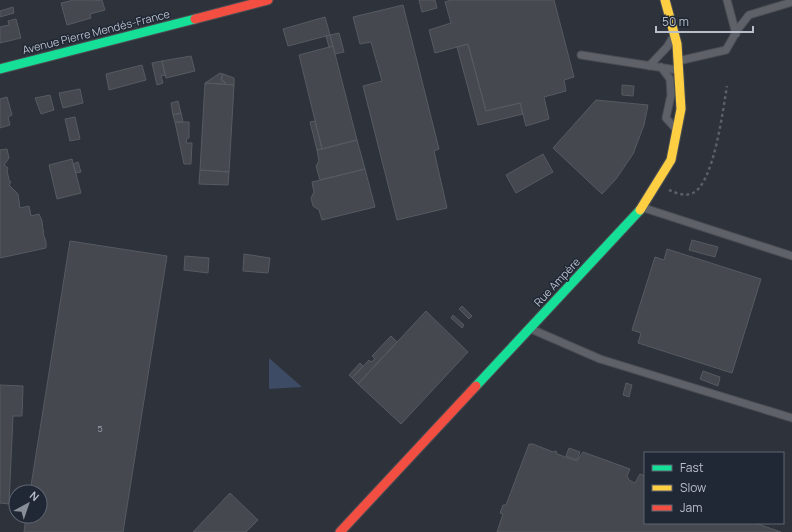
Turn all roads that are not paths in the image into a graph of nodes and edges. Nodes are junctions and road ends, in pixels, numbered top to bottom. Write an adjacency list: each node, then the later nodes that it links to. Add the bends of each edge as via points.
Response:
1 (268, 0): 13 (street, Avenue Pierre Mendés-France)
2 (665, 0): 8 (street, Rue Ampère)
3 (727, 0): 7 (lane)
4 (767, 0): 6 (lane)
5 (792, 2): 6 (lane)
6 (769, 8): 7 (lane, via 749,15)
7 (736, 34): 11 (lane, via 726,50)
8 (674, 36): 10 (lane, via 667,48); 11 (street, Rue Ampère)
9 (580, 55): 10 (lane)
10 (649, 66): 12 (lane)
11 (678, 66): 12 (lane); 14 (street, Rue Ampère, via 681,109)
12 (661, 68): 14 (lane, via 670,79 671,95 666,118)
13 (0, 69)
14 (677, 130): 15 (street, Rue Ampère, via 671,160)
15 (642, 208): 16 (lane); 17 (street, Rue Ampère)
16 (792, 256)
17 (530, 328): 18 (lane, via 600,359); 19 (street, Rue Ampère)
18 (792, 418)
19 (340, 532)

